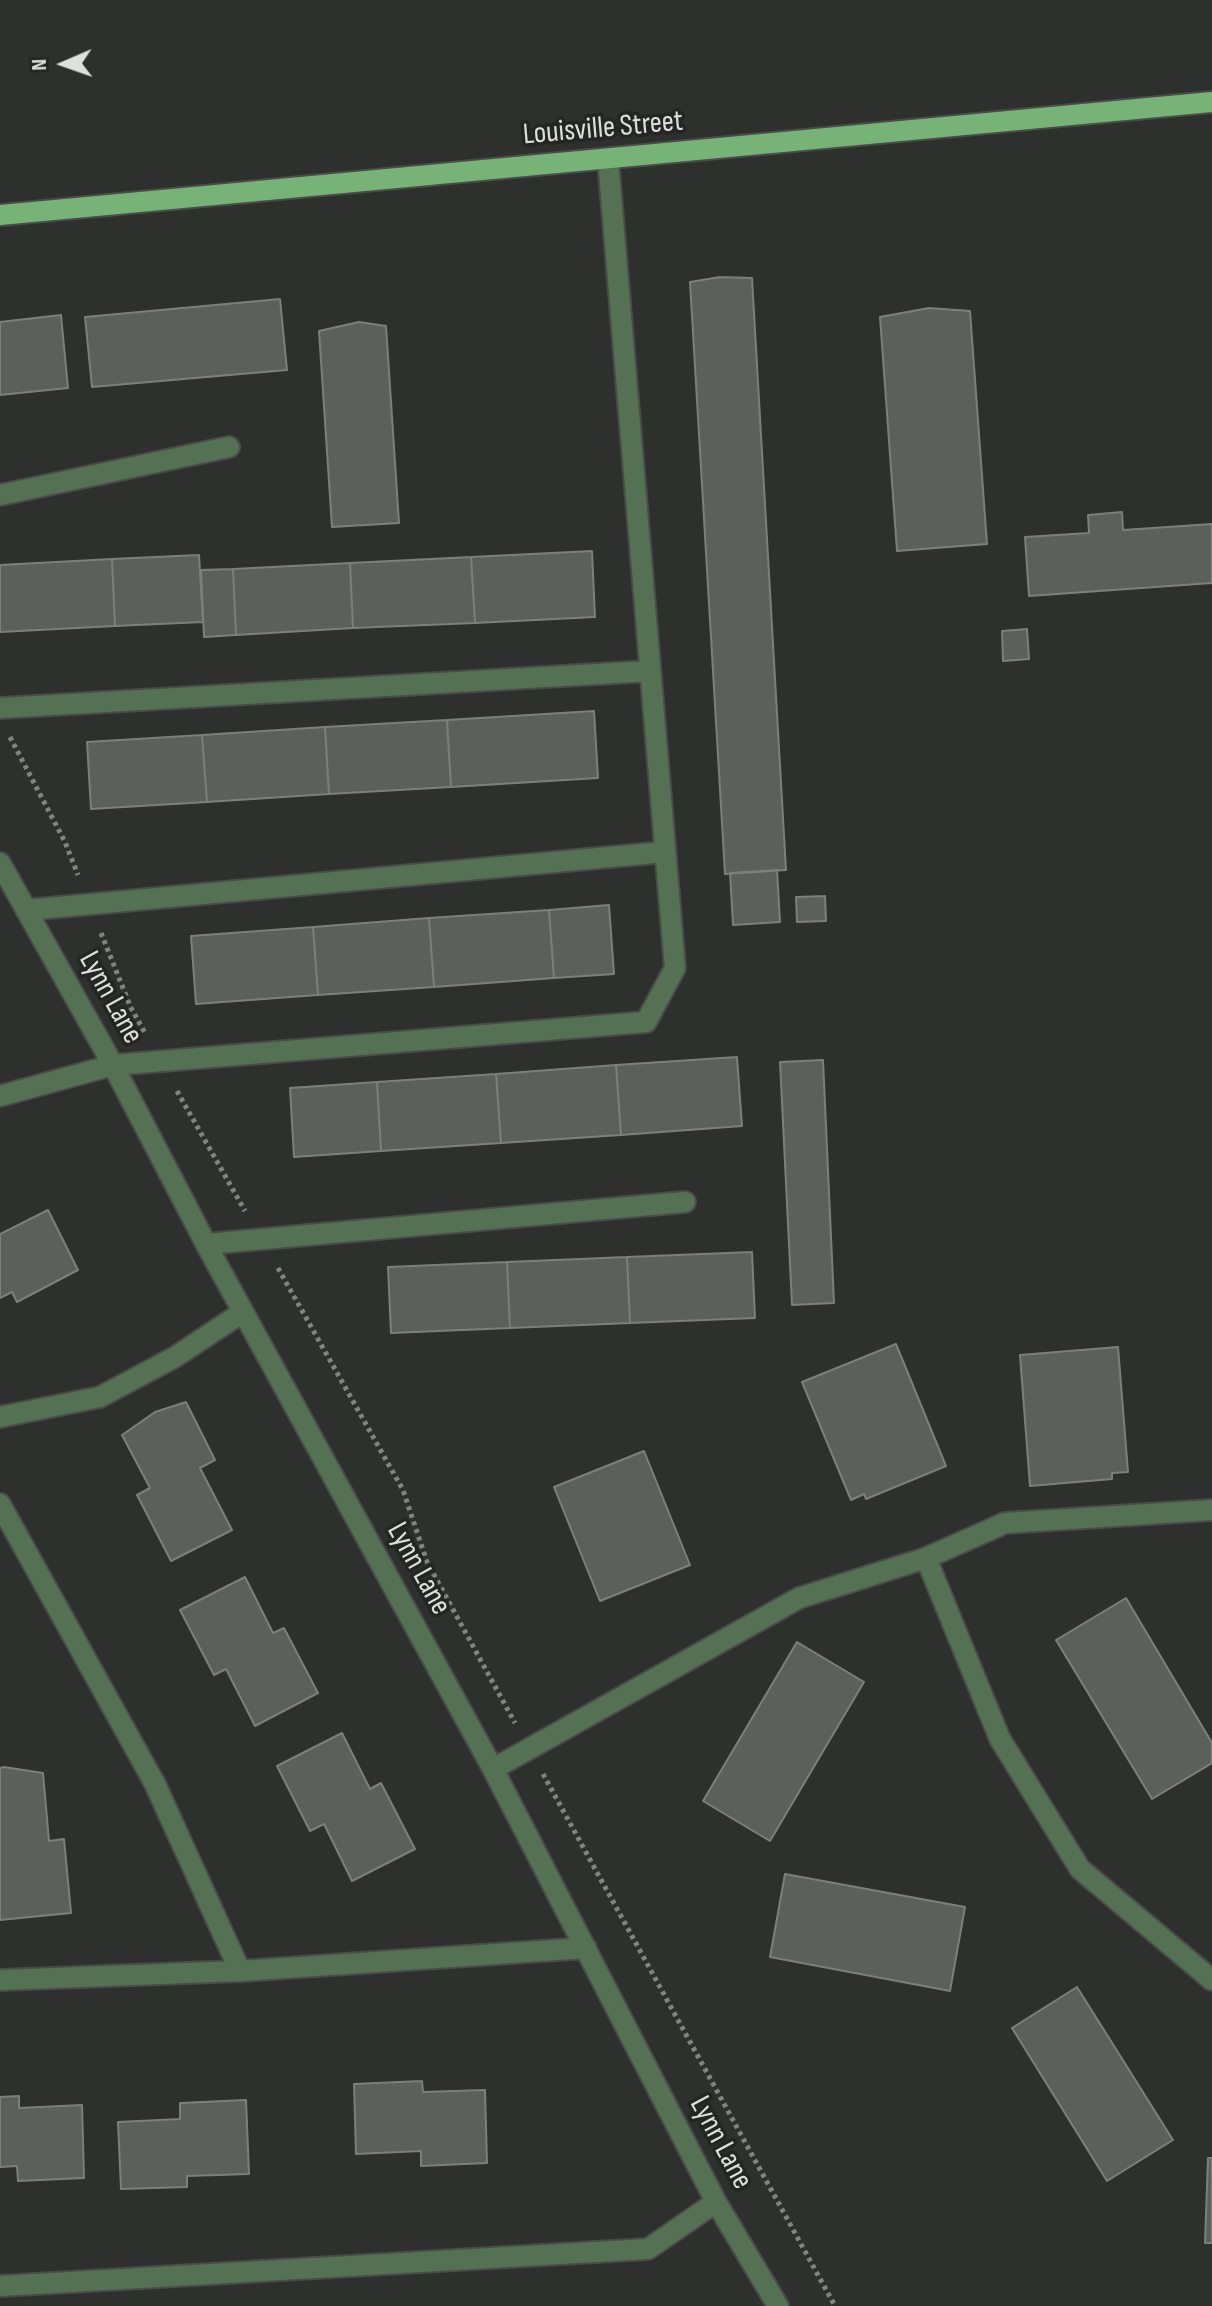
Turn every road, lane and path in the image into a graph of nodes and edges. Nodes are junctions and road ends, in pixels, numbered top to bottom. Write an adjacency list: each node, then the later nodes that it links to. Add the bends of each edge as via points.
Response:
1 (1212, 102): 2 (main road, Louisville Street)
2 (608, 159): 3 (main road, Louisville Street); 6 (street)
3 (0, 215)
4 (229, 447): 5 (street)
5 (0, 495)
6 (650, 671): 7 (street); 9 (street)
7 (0, 708)
8 (7, 731): 11 (path, via 65,842)
9 (665, 852): 11 (street); 13 (street, via 675,968 646,1022)
10 (0, 863): 12 (street, Lynn Lane)
11 (90, 904): 12 (street); 13 (path, via 131,1008)
12 (26, 910): 14 (street, Lynn Lane)
13 (160, 1061): 14 (street); 17 (path)
14 (113, 1065): 15 (street); 18 (street, Lynn Lane)
15 (0, 1096)
16 (685, 1202): 17 (street)
17 (262, 1240): 18 (street); 24 (path, via 403,1490 427,1562)
18 (206, 1244): 19 (street, Lynn Lane)
19 (243, 1312): 20 (street, via 100,1397); 25 (street, Lynn Lane)
20 (0, 1417)
21 (0, 1504): 27 (street, via 155,1784)
22 (1212, 1510): 23 (street, via 1005,1523)
23 (926, 1558): 24 (street, via 799,1598); 29 (street, via 1000,1739 1080,1869)
24 (529, 1749): 25 (street); 33 (path)
25 (493, 1769): 26 (street, Lynn Lane)
26 (586, 1948): 27 (street); 30 (street, Lynn Lane)
27 (240, 1971): 28 (street)
28 (0, 1980)
29 (1212, 1980)
30 (716, 2202): 31 (street, via 648,2249); 32 (street, Lynn Lane)
31 (0, 2286)
32 (778, 2306)
33 (835, 2306)

